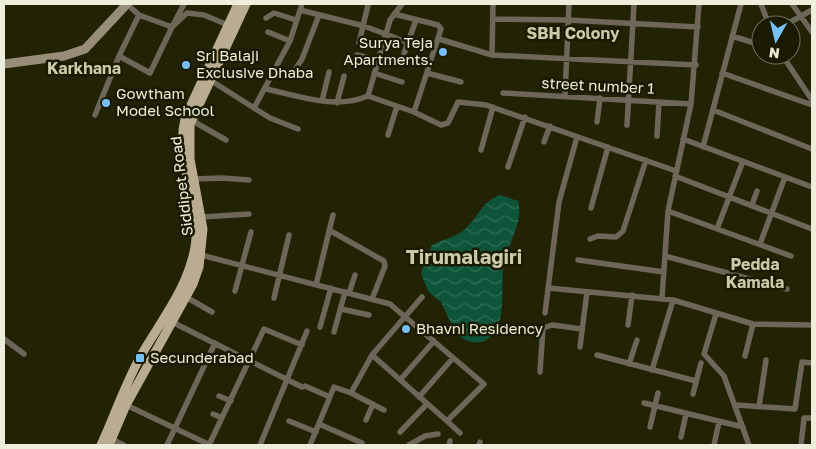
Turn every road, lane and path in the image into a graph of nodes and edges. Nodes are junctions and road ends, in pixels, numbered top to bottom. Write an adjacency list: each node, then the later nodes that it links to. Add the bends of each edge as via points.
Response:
1 (127, 4): 16 (street); 46 (main road, via 85,49 64,56)
2 (184, 4): 27 (street)
3 (238, 4): 25 (main road, Siddipet Road)
4 (246, 4): 55 (main road, Siddipet Road)
5 (402, 4): 15 (street)
6 (493, 4): 20 (street)
7 (569, 4): 23 (street)
8 (634, 4): 24 (street)
9 (699, 4): 28 (street)
10 (740, 4): 32 (street)
11 (792, 4): 18 (street)
12 (368, 5): 26 (street)
13 (301, 7): 17 (street); 21 (street)
14 (812, 10): 18 (street)
15 (394, 14): 22 (street); 31 (street)
16 (139, 15): 27 (street); 41 (street)
17 (319, 15): 26 (street); 53 (street, via 302,59)
18 (802, 16): 30 (street)
19 (266, 18): 21 (street, via 274,13)
20 (493, 19): 23 (street); 40 (street)
21 (296, 20): 34 (street)
22 (416, 20): 33 (street, via 441,27); 37 (street)
23 (568, 20): 24 (street); 43 (street)
24 (634, 23): 28 (street); 45 (street)
25 (228, 25): 27 (street, via 204,15 187,13); 207 (main road, Siddipet Road, via 188,110 183,130 183,154 196,231 192,261 177,297 142,354)
26 (364, 26): 31 (street); 36 (street)
27 (172, 27): 41 (street, via 150,73)
28 (698, 27): 47 (street)
29 (268, 32): 34 (street)
30 (812, 32)
31 (386, 34): 37 (street); 44 (street)
32 (732, 36): 35 (street); 52 (street)
33 (439, 39): 40 (street); 51 (street)
34 (290, 41): 58 (street)
35 (751, 42)
36 (358, 43)
37 (408, 43): 38 (street); 42 (street)
38 (417, 46)
39 (356, 55): 44 (street)
40 (492, 55): 43 (street)
41 (119, 56): 75 (street)
42 (402, 59)
43 (566, 59): 45 (street); 61 (street)
44 (378, 60): 50 (street)
45 (630, 61): 47 (street); 63 (street)
46 (4, 64)
47 (696, 65): 68 (street)
48 (789, 65): 64 (street)
49 (329, 72): 65 (street)
50 (374, 73): 56 (street); 60 (street)
51 (427, 73): 57 (street); 74 (street)
52 (722, 73): 69 (street); 73 (street)
53 (291, 76)
54 (344, 76): 67 (street)
55 (210, 80): 72 (street); 77 (main road, Siddipet Road)
56 (402, 82)
57 (461, 82)
58 (266, 89): 65 (street); 72 (street)
59 (503, 93): 61 (street, street number 1)
60 (368, 96): 67 (street); 70 (street)
61 (565, 96): 62 (street, street number 1)
62 (600, 98): 63 (street, street number 1); 78 (street)
63 (628, 100): 66 (street, street number 1); 79 (street)
64 (812, 100)
65 (322, 101): 67 (street)
66 (659, 102): 68 (street, street number 1); 84 (street)
67 (337, 103)
68 (692, 104): 85 (street)
69 (812, 105)
70 (398, 106): 74 (street); 82 (street)
71 (493, 107): 74 (street, via 458,102 445,125); 76 (street); 91 (street)
72 (254, 108): 81 (street)
73 (714, 110): 88 (street); 90 (street)
74 (414, 112)
75 (95, 115)
76 (525, 117): 80 (street); 94 (street)
77 (191, 120): 86 (street); 97 (main road, Siddipet Road, via 189,148)
78 (597, 122)
79 (627, 125)
80 (550, 126): 83 (street); 87 (street)
81 (298, 129)
82 (388, 136)
83 (577, 136): 89 (street); 126 (street, via 559,202)
84 (657, 136)
85 (683, 139): 88 (street); 95 (street)
86 (226, 140)
87 (544, 142)
88 (703, 146): 93 (street)
89 (608, 147): 92 (street); 103 (street)
90 (812, 149)
91 (481, 150)
92 (646, 160): 95 (street); 114 (street, via 623,231 616,237)
93 (743, 161): 96 (street); 101 (street)
94 (508, 168)
95 (676, 173): 101 (street); 104 (street)
96 (784, 177): 99 (street); 105 (street)
97 (194, 180): 98 (street); 108 (main road, Siddipet Road)
98 (249, 180)
99 (812, 187)
100 (757, 191): 102 (street)
101 (730, 197): 102 (street); 109 (street)
102 (752, 205): 105 (street)
103 (591, 208)
104 (668, 211): 109 (street); 117 (street)
105 (772, 213): 110 (street); 115 (street)
106 (249, 214): 108 (street)
107 (333, 215): 111 (street)
108 (202, 217): 116 (main road, Siddipet Road)
109 (718, 229): 115 (street)
110 (812, 229)
111 (329, 230): 124 (street); 136 (street, via 384,260 385,266)
112 (251, 232): 120 (street)
113 (288, 235): 122 (street)
114 (590, 239)
115 (760, 244): 118 (street)
116 (201, 255): 120 (street); 133 (main road, Siddipet Road)
117 (665, 256): 121 (street); 127 (street)
118 (791, 256)
119 (578, 260): 121 (street)
120 (242, 265): 122 (street); 128 (street)
121 (664, 272): 135 (street)
122 (280, 274): 124 (street); 134 (street)
123 (355, 275): 129 (street)
124 (316, 284): 125 (street)
125 (331, 288): 129 (street); 148 (street)
126 (548, 288): 130 (street); 140 (street)
127 (787, 289)
128 (235, 291)
129 (347, 292): 136 (street); 138 (street)
130 (587, 292): 131 (street); 149 (street)
131 (632, 295): 135 (street); 147 (street)
132 (422, 297): 143 (street)
133 (186, 298): 139 (street); 144 (main road, Siddipet Road)
134 (274, 298)
135 (662, 298): 137 (street)
136 (372, 299): 143 (street, via 390,304)
137 (673, 300): 141 (street); 168 (street)
138 (341, 309): 142 (street); 151 (street)
139 (212, 312)
140 (545, 313)
141 (716, 314): 145 (street); 184 (street, via 704,354 724,376)
142 (369, 315)
143 (407, 317): 154 (street); 159 (street)
144 (172, 322): 155 (street); 183 (main road, Siddipet Road)
145 (753, 324): 146 (street); 161 (street)
146 (812, 325)
147 (628, 326)
148 (320, 328)
149 (582, 329): 157 (street); 169 (street, via 552,325 544,328)
150 (307, 331): 156 (street)
151 (334, 332)
152 (4, 339): 158 (street)
153 (637, 340): 167 (street)
154 (434, 341): 162 (street); 170 (street)
155 (216, 343): 163 (street); 199 (street)
156 (302, 345): 163 (street, via 264,328); 171 (street)
157 (580, 347)
158 (24, 354)
159 (372, 355): 170 (street); 173 (street)
160 (597, 355): 167 (street)
161 (745, 356)
162 (453, 358): 178 (street); 194 (street, via 484,384)
163 (250, 360): 171 (street); 179 (street)
164 (766, 360): 186 (street)
165 (701, 363): 172 (street)
166 (812, 363): 186 (street, via 802,362 795,409)
167 (629, 364): 168 (street)
168 (652, 370): 172 (street)
169 (540, 372)
170 (400, 380): 178 (street)
171 (286, 381): 177 (street); 211 (street)
172 (696, 381): 175 (street)
173 (351, 393): 177 (street, via 334,387); 180 (street)
174 (658, 393): 185 (street)
175 (693, 394)
176 (219, 396): 179 (street)
177 (330, 397): 196 (street)
178 (419, 397): 181 (street)
179 (231, 401): 190 (street)
180 (373, 404): 187 (street); 192 (street)
181 (427, 404): 194 (street); 201 (street)
182 (644, 404): 185 (street)
183 (126, 405): 199 (street); 205 (main road, Siddipet Road)
184 (736, 405): 186 (street); 198 (street)
185 (655, 406): 189 (street); 197 (street)
186 (758, 407)
187 (384, 410)
188 (213, 414): 190 (street)
189 (686, 414): 195 (street); 204 (street)
190 (222, 418): 210 (street)
191 (812, 418): 216 (street, via 804,418)
192 (366, 420)
193 (289, 421): 200 (street)
194 (447, 421): 202 (street)
195 (720, 422): 198 (street); 214 (street)
196 (320, 424): 200 (street); 206 (street)
197 (650, 427)
198 (743, 427): 215 (street)
199 (176, 428): 209 (street); 210 (street)
200 (316, 432): 212 (street)
201 (400, 432)
202 (460, 433)
203 (438, 434): 213 (street, via 425,436)
204 (681, 437)
205 (110, 442): 208 (street)
206 (362, 443)
207 (101, 445)
208 (124, 445)
209 (167, 445)
210 (210, 445)
211 (260, 445)
212 (310, 445)
213 (409, 445)
214 (714, 445)
215 (749, 445)
216 (801, 445)

